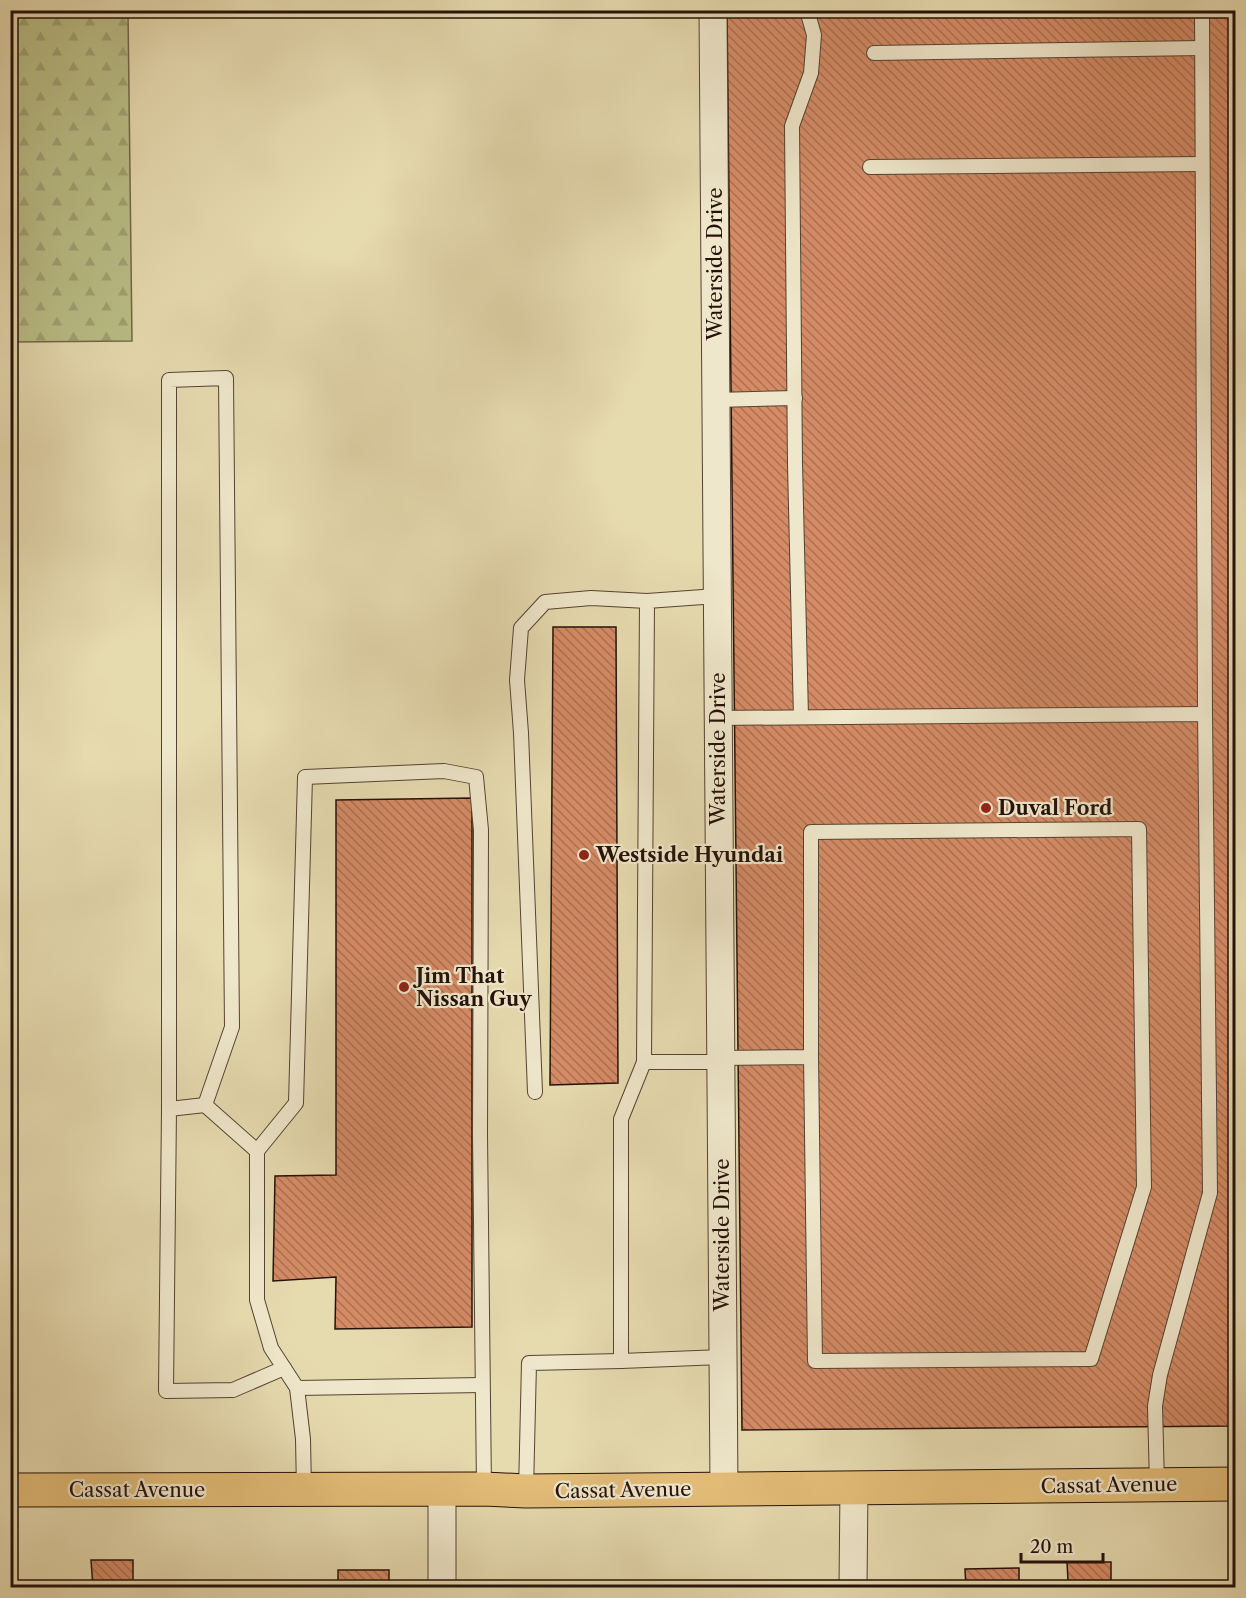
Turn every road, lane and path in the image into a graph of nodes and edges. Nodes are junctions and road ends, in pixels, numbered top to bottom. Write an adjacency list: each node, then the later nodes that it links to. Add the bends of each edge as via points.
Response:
1 (713, 10): 9 (street, Waterside Drive)
2 (807, 10): 8 (lane, via 814,35 811,73 792,126)
3 (1202, 10): 4 (lane)
4 (1202, 48): 5 (lane); 6 (lane)
5 (874, 53)
6 (1202, 164): 7 (lane); 12 (lane)
7 (870, 167)
8 (795, 398): 9 (lane); 13 (lane)
9 (715, 400): 10 (street, Waterside Drive)
10 (717, 597): 11 (lane); 14 (street, Waterside Drive)
11 (647, 601): 17 (lane); 18 (lane, via 591,598 545,602 521,628 517,680)
12 (1205, 714): 13 (lane); 28 (lane, via 1210,1193 1160,1376 1155,1406)
13 (801, 717): 14 (lane)
14 (717, 718): 16 (street, Waterside Drive)
15 (811, 1057): 15 (lane, via 815,1361 1091,1359 1144,1186 1139,829 811,832); 16 (lane)
16 (720, 1060): 17 (lane); 22 (street, Waterside Drive)
17 (644, 1062): 23 (lane, via 621,1119)
18 (535, 1092)
19 (205, 1105): 20 (lane); 20 (lane, via 232,1027 225,378 169,380); 21 (lane)
20 (169, 1109): 24 (lane, via 166,1391 233,1390)
21 (257, 1151): 24 (lane, via 257,1300 271,1348); 25 (lane, via 296,1102 305,777 444,771 476,777 481,830)
22 (722, 1357): 23 (lane); 30 (street, Waterside Drive)
23 (621, 1361): 35 (lane, via 529,1363)
24 (284, 1368): 26 (lane)
25 (482, 1385): 26 (lane); 32 (lane)
26 (297, 1388): 34 (lane)
27 (1236, 1484): 28 (main road, Cassat Avenue)
28 (1157, 1485): 29 (main road, Cassat Avenue)
29 (854, 1487): 30 (main road, Cassat Avenue); 37 (street)
30 (724, 1488): 35 (main road, Cassat Avenue)
31 (442, 1489): 32 (main road, Cassat Avenue); 34 (main road, Cassat Avenue); 36 (street)
32 (484, 1489): 35 (main road, Cassat Avenue)
33 (10, 1490): 34 (main road, Cassat Avenue)
34 (304, 1490)
35 (526, 1491)
36 (442, 1587)
37 (853, 1587)

